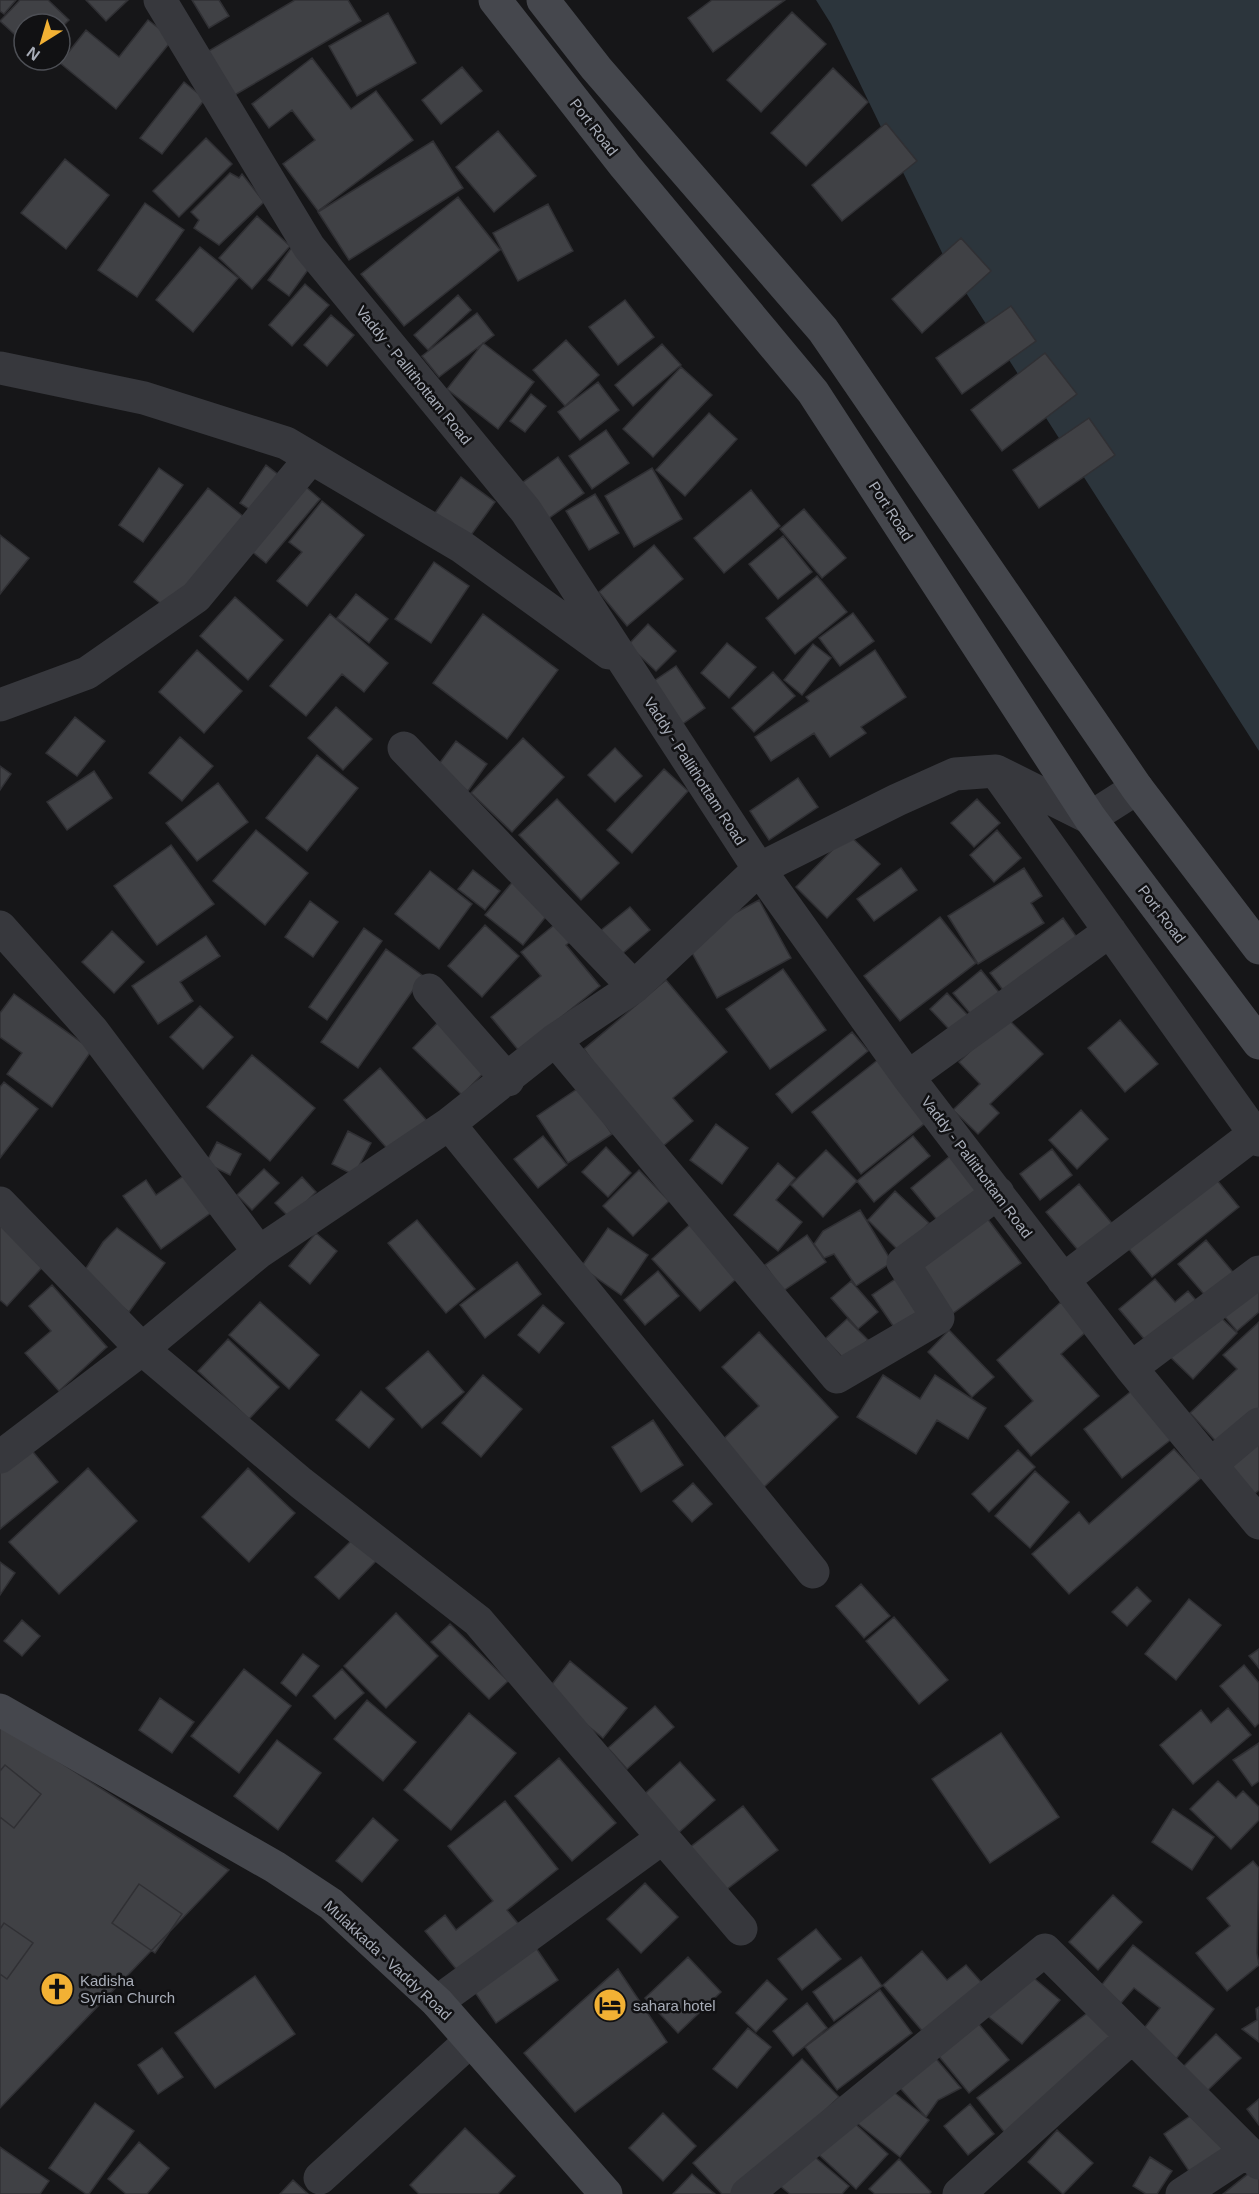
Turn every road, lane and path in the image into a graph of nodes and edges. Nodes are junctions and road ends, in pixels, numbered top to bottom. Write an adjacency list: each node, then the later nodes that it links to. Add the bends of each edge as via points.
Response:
1 (160, 0): 6 (street, Vaddy - Pallithottam Road, via 309,247 526,511)
2 (495, 0): 11 (street, Port Road, via 625,166 813,392)
3 (543, 0): 10 (street, via 596,68 823,330)
4 (0, 368): 5 (street, via 144,398 286,443)
5 (311, 458): 6 (street, via 462,547); 7 (street, via 196,597 87,673)
6 (625, 665): 12 (street, Vaddy - Pallithottam Road)
7 (0, 705)
8 (404, 748): 16 (street)
9 (996, 771): 11 (street); 12 (street, via 955,774); 14 (street)
10 (1137, 788): 11 (street); 15 (street)
11 (1090, 818): 19 (street, Port Road)
12 (759, 869): 16 (street); 20 (street, Vaddy - Pallithottam Road)
13 (0, 927): 26 (street, via 92,1030)
14 (1110, 931): 20 (street); 23 (street)
15 (1259, 948)
16 (634, 987): 18 (street)
17 (429, 990): 21 (street)
18 (555, 1041): 21 (street); 24 (street, via 837,1377 938,1318 903,1263)
19 (1259, 1042)
20 (908, 1077): 24 (street, Vaddy - Pallithottam Road)
21 (508, 1080): 22 (street)
22 (449, 1124): 26 (street); 35 (street)
23 (1257, 1137): 28 (street)
24 (998, 1193): 28 (street, Vaddy - Pallithottam Road)
25 (0, 1203): 29 (street)
26 (259, 1252): 29 (street)
27 (1259, 1272): 30 (street)
28 (1063, 1280): 30 (street, Vaddy - Pallithottam Road)
29 (142, 1349): 32 (street); 37 (street, via 301,1483 478,1621)
30 (1131, 1368): 33 (street, Vaddy - Pallithottam Road)
31 (1259, 1424): 33 (street)
32 (0, 1457)
33 (1210, 1465): 34 (street, Vaddy - Pallithottam Road)
34 (1259, 1523)
35 (813, 1572)
36 (0, 1710): 39 (street, Mulakkada - Vaddy Road, via 275,1867 331,1904)
37 (661, 1839): 38 (street); 39 (street)
38 (741, 1929)
39 (437, 2002): 41 (street, Mulakkada - Vaddy Road)
40 (1132, 2037): 42 (street); 45 (street, via 1045,1950); 46 (street)
41 (470, 2041): 43 (street); 44 (street, Mulakkada - Vaddy Road)
42 (1253, 2157): 47 (street)
43 (320, 2178)
44 (606, 2194)
45 (747, 2194)
46 (959, 2194)
47 (1182, 2194)

